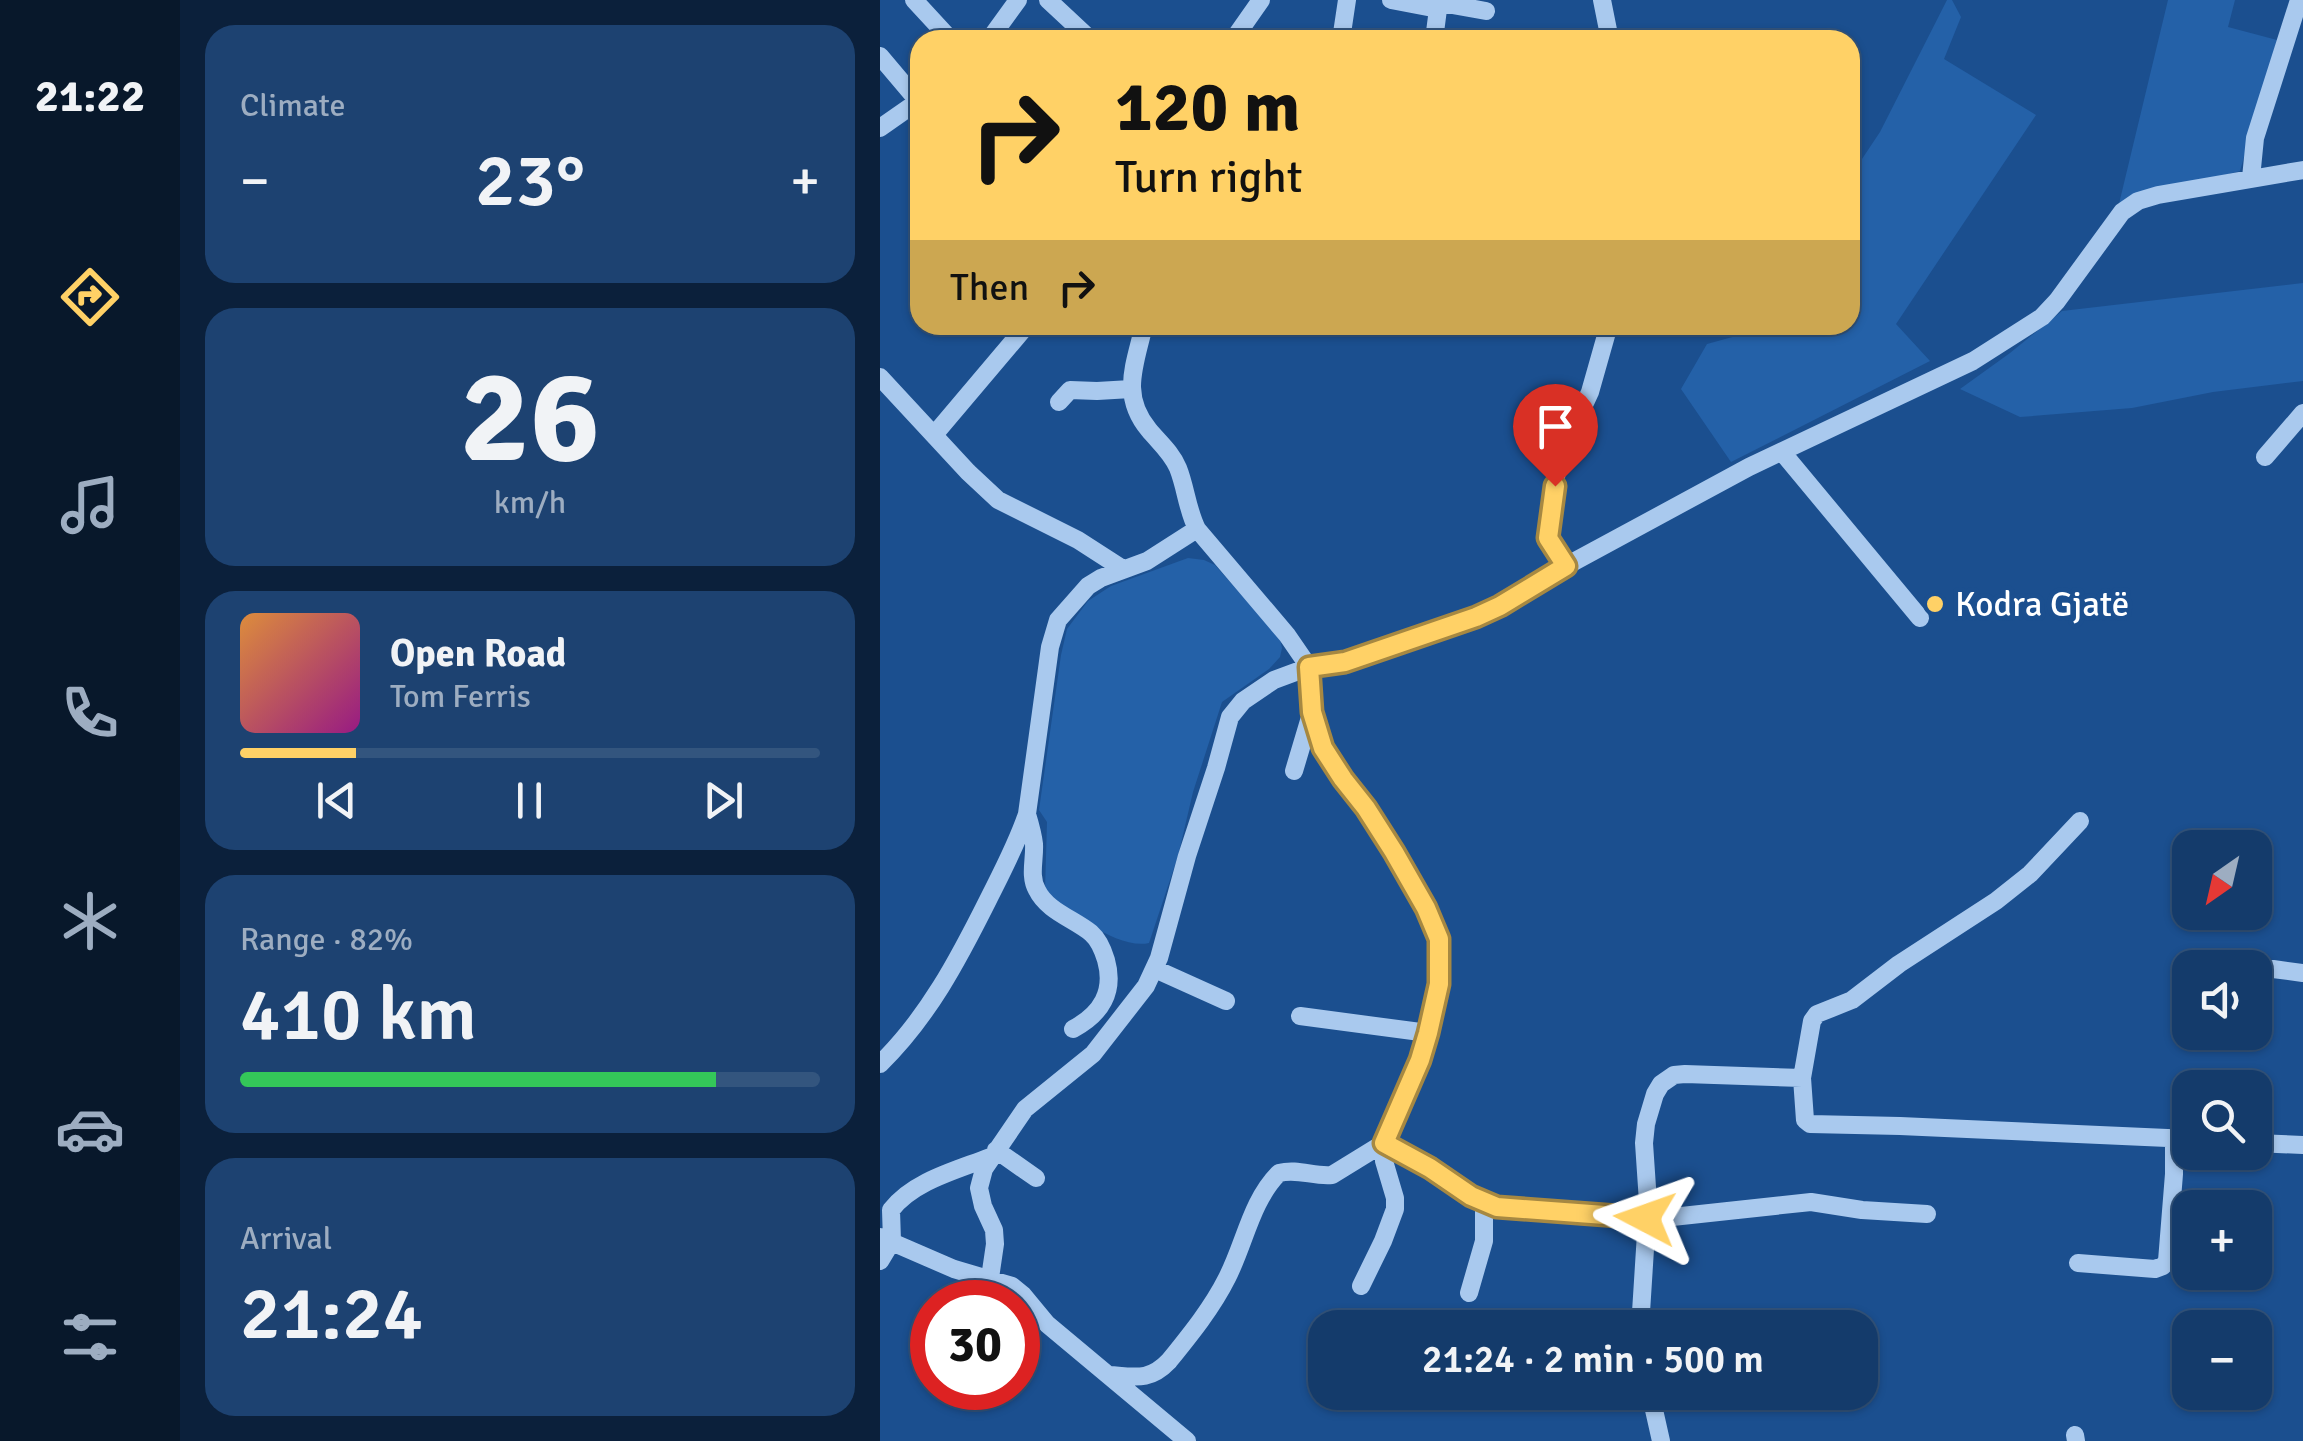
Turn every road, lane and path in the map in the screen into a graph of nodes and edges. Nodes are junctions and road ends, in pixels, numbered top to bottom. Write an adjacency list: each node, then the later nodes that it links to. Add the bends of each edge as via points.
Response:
1 (914, 0): 11 (street)
2 (1018, 0): 12 (street)
3 (1048, 0): 13 (street)
4 (1261, 0): 14 (street)
5 (1347, 0): 15 (street)
6 (1391, 0): 9 (street)
7 (1602, 0): 17 (street)
8 (2300, 0): 23 (street, via 2255,138)
9 (1440, 4): 10 (street); 16 (street)
10 (1486, 11)
11 (942, 30)
12 (996, 30)
13 (1080, 30)
14 (1240, 30)
15 (1342, 30)
16 (1436, 30)
17 (1608, 30)
18 (880, 56): 19 (street)
19 (910, 90)
20 (910, 106): 21 (street)
21 (880, 128)
22 (2303, 170): 23 (street)
23 (2250, 178): 32 (street, via 2138,202 2122,212 2057,301 2025,330)
24 (1019, 335): 31 (street)
25 (1142, 335): 28 (street)
26 (1605, 335): 35 (street, via 1590,392 1559,460 1548,538)
27 (880, 377): 31 (street)
28 (1131, 389): 29 (street, via 1075,389); 34 (street, via 1142,422 1178,466)
29 (1058, 402)
30 (2303, 413): 33 (street)
31 (934, 435): 36 (street, via 998,500)
32 (1782, 452): 35 (street); 37 (street)
33 (2265, 457)
34 (1197, 529): 36 (street); 38 (street)
35 (1566, 566): 38 (street, via 1476,617 1345,662)
36 (1123, 569): 41 (street, via 1078,596 1053,632)
37 (1920, 618)
38 (1309, 667): 39 (street); 43 (street, via 1254,692 1230,718)
39 (1312, 712): 40 (street); 49 (street, via 1331,762 1434,922 1439,984)
40 (1294, 770)
41 (1027, 814): 48 (street, via 1036,890 1093,935 1107,962 1107,996 1090,1020); 50 (street, via 936,996)
42 (2080, 822): 51 (street, via 1996,901 1852,1000 1817,1014)
43 (1155, 968): 46 (street); 56 (street, via 1094,1054 1025,1109)
44 (2273, 970): 45 (street)
45 (2303, 974)
46 (1226, 1001)
47 (1300, 1016): 49 (street)
48 (1072, 1028)
49 (1428, 1033): 53 (street)
50 (880, 1064)
51 (1802, 1078): 52 (street, via 1803,1116 1810,1124); 61 (street, via 1685,1074 1661,1084 1646,1124)
52 (2172, 1138)
53 (1384, 1143): 59 (street); 66 (street, via 1395,1209); 69 (street, via 1332,1175 1279,1173 1219,1293 1169,1361 1147,1376)
54 (2272, 1144): 55 (street)
55 (2303, 1145)
56 (993, 1153): 58 (street); 62 (street, via 905,1194 891,1210); 65 (street, via 978,1188 994,1230)
57 (2175, 1170): 64 (street, via 2163,1266)
58 (1036, 1178)
59 (1484, 1203): 61 (street); 67 (street, via 1484,1240)
60 (1926, 1214): 61 (street, via 1811,1202)
61 (1645, 1218): 68 (street)
62 (886, 1239): 63 (street); 65 (street)
63 (880, 1261)
64 (2078, 1263)
65 (990, 1278): 69 (street, via 1023,1294 1047,1324)
66 (1362, 1286)
67 (1470, 1293)
68 (1641, 1310)
69 (1110, 1376): 71 (street)
70 (1654, 1410): 72 (street)
71 (1188, 1441)
72 (1661, 1441)

